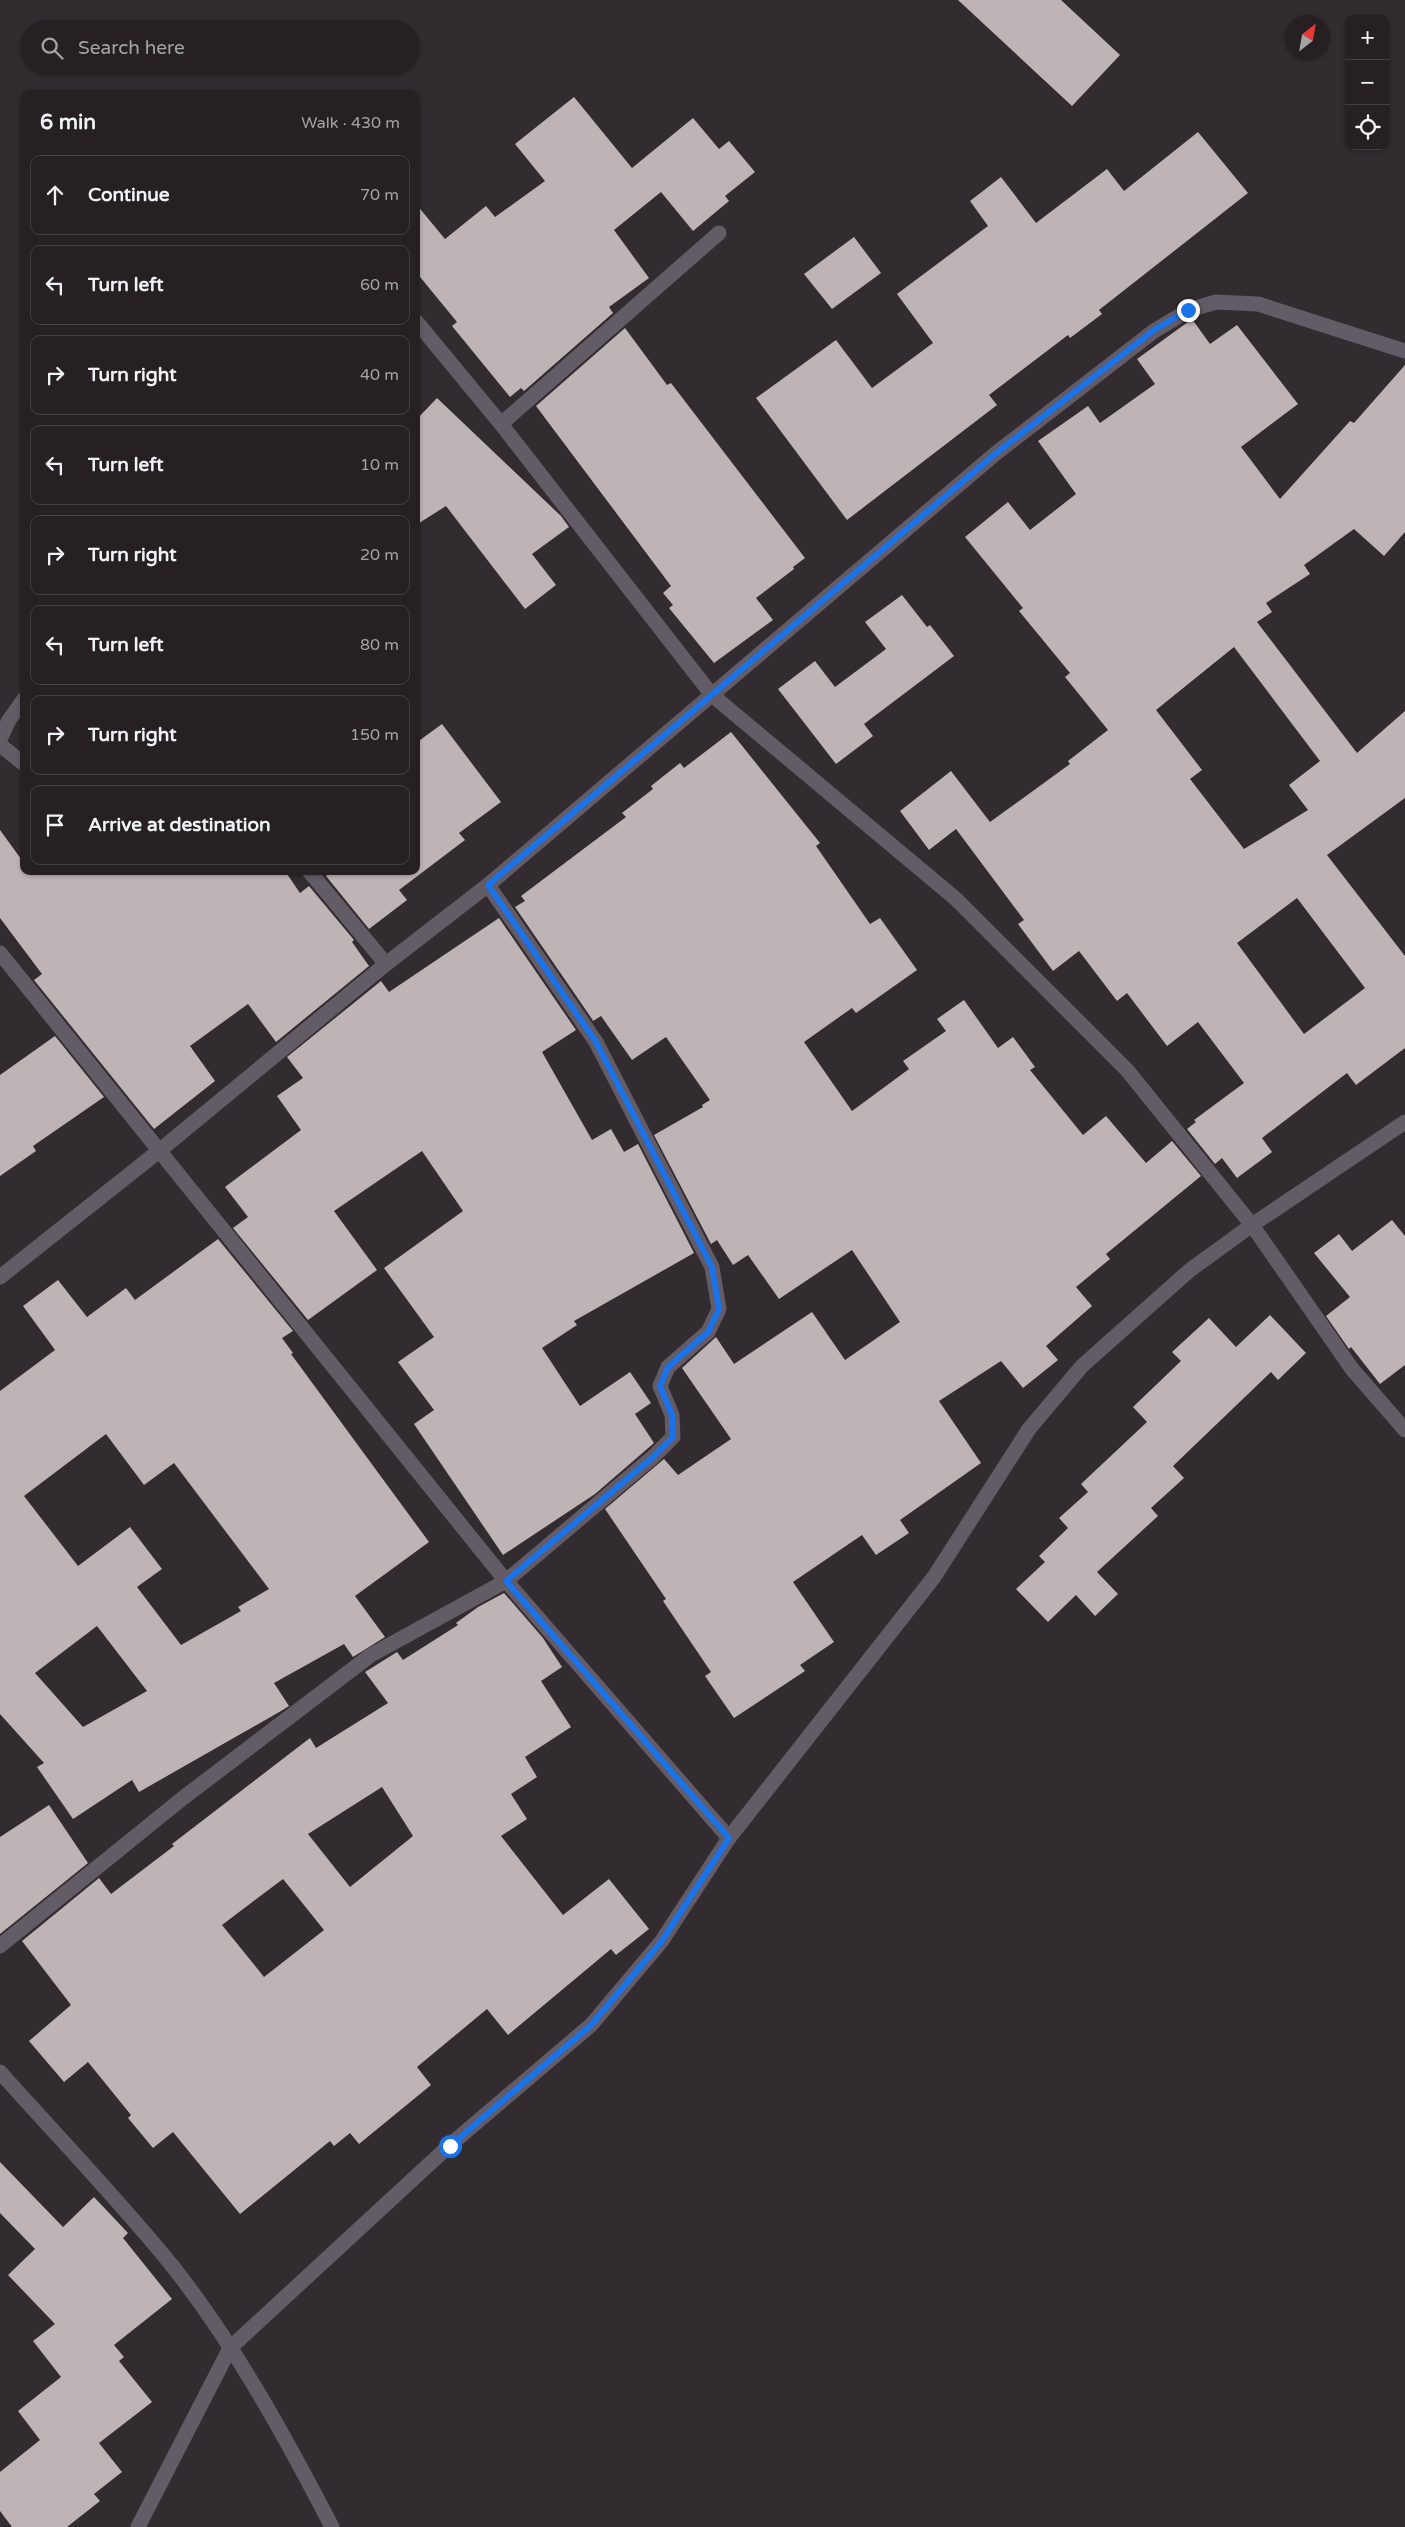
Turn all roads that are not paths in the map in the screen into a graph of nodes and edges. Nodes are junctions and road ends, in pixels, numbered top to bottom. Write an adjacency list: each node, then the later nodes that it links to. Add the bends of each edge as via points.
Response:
1 (719, 233): 4 (street)
2 (420, 326): 4 (street)
3 (1405, 351): 5 (street, via 1258,304 1216,302 1188,310 1154,330 995,454)
4 (502, 424): 5 (street)
5 (712, 695): 11 (street); 16 (street, via 956,899 1127,1070)
6 (20, 705): 7 (street)
7 (0, 739)
8 (0, 745): 9 (street)
9 (20, 761)
10 (312, 875): 13 (street)
11 (488, 885): 13 (street); 19 (street, via 596,1042 712,1267 719,1309 708,1332 668,1367 660,1386 672,1415 673,1437)
12 (0, 953): 15 (street)
13 (386, 964): 15 (street)
14 (1405, 1122): 16 (street)
15 (159, 1151): 17 (street); 19 (street)
16 (1252, 1225): 18 (street, via 1352,1369); 20 (street, via 1190,1270 1082,1366 1029,1429 934,1577)
17 (0, 1277)
18 (1405, 1430)
19 (506, 1581): 20 (street); 21 (street, via 372,1655 183,1798)
20 (729, 1838): 23 (street, via 661,1942 591,2025 450,2146)
21 (0, 1946)
22 (0, 2072): 23 (street, via 174,2269)
23 (230, 2348): 24 (street); 25 (street, via 300,2464)
24 (138, 2527)
25 (332, 2527)

